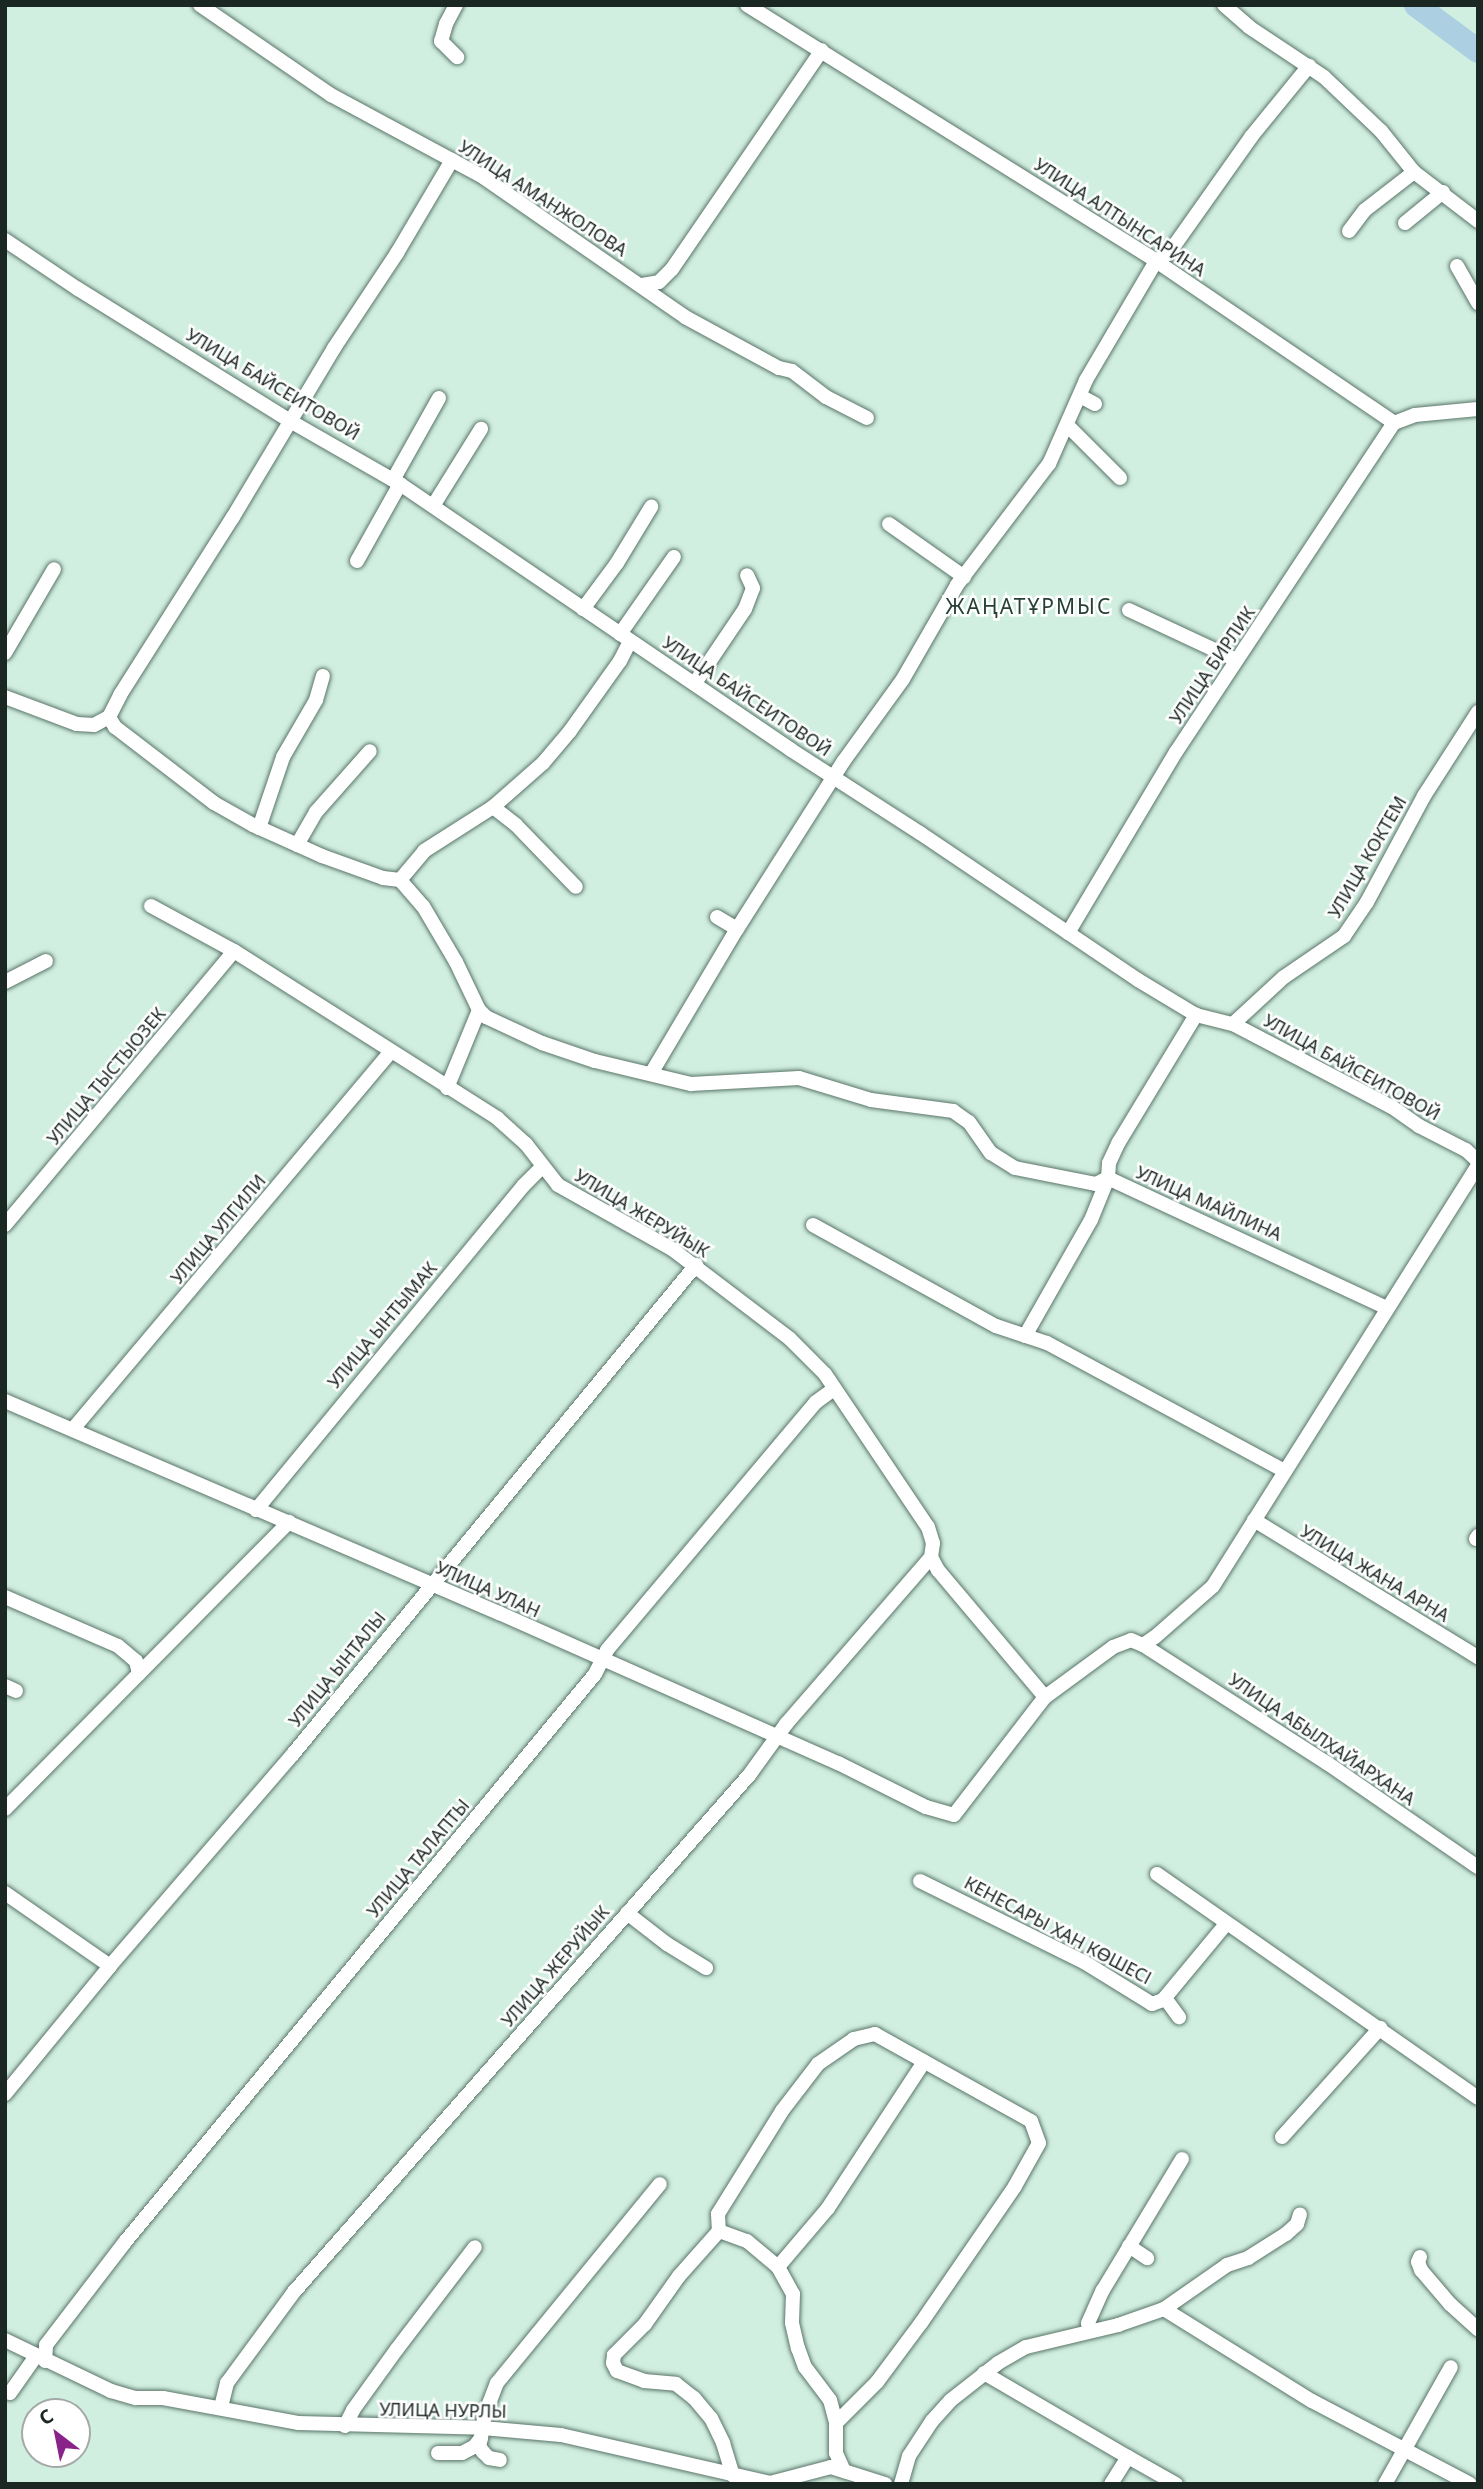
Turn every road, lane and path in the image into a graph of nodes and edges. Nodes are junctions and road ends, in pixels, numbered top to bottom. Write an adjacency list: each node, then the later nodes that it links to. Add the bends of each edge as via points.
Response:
1 (200, 5): 8 (street, УЛИЦА АМАНЖОЛОВА, via 331,95)
2 (456, 5): 6 (street, via 441,41)
3 (747, 5): 5 (street, УЛИЦА АЛТЫНСАРИНА)
4 (1224, 5): 7 (street)
5 (822, 50): 15 (street, УЛИЦА АЛТЫНСАРИНА); 17 (street, via 672,269 659,282)
6 (457, 57)
7 (1309, 66): 9 (street, via 1381,131); 15 (street, via 1251,137 1169,253)
8 (452, 160): 17 (street, УЛИЦА АМАНЖОЛОВА); 24 (street)
9 (1414, 172): 10 (street); 13 (street, via 1365,209)
10 (1443, 192): 11 (street); 12 (street)
11 (1478, 221)
12 (1405, 223)
13 (1349, 231)
14 (5, 240): 24 (street, УЛИЦА БАЙСЕИТОВОЙ)
15 (1156, 261): 19 (street); 25 (street, УЛИЦА АЛТЫНСАРИНА)
16 (1457, 266): 18 (street)
17 (642, 285): 23 (street, УЛИЦА АМАНЖОЛОВА, via 685,317 792,371 826,397)
18 (1478, 303)
19 (1080, 396): 21 (street); 26 (street)
20 (439, 398): 29 (street)
21 (1095, 404)
22 (1478, 409): 25 (street, via 1415,415)
23 (867, 418)
24 (290, 421): 29 (street, УЛИЦА БАЙСЕИТОВОЙ); 47 (street)
25 (1394, 423): 42 (street, УЛИЦА БИРЛИК)
26 (1067, 425): 28 (street); 37 (street, via 1049,464)
27 (481, 429): 30 (street)
28 (1120, 478)
29 (396, 482): 30 (street, УЛИЦА БАЙСЕИТОВОЙ); 34 (street)
30 (433, 506): 38 (street, УЛИЦА БАЙСЕИТОВОЙ)
31 (650, 507): 38 (street)
32 (889, 524): 37 (street)
33 (674, 556): 40 (street)
34 (357, 561)
35 (54, 569): 41 (street)
36 (747, 575): 44 (street, via 753,587 745,610)
37 (964, 577): 49 (street)
38 (583, 609): 40 (street, УЛИЦА БАЙСЕИТОВОЙ)
39 (1129, 610): 42 (street)
40 (625, 637): 44 (street, УЛИЦА БАЙСЕИТОВОЙ); 50 (street, via 620,661 570,731)
41 (5, 653)
42 (1237, 660): 58 (street, УЛИЦА БИРЛИК)
43 (323, 676): 51 (street, via 316,700 283,757)
44 (695, 683): 49 (street, УЛИЦА БАЙСЕИТОВОЙ)
45 (5, 697): 47 (street, via 77,724 94,724)
46 (1478, 712): 64 (street, УЛИЦА КОКТЕМ, via 1344,936 1284,977)
47 (109, 717): 51 (street, via 115,727 214,803)
48 (370, 751): 52 (street, via 316,812)
49 (835, 779): 57 (street); 58 (street, УЛИЦА БАЙСЕИТОВОЙ)
50 (493, 807): 53 (street, via 424,850); 54 (street)
51 (259, 828): 52 (street)
52 (297, 845): 53 (street, via 383,878)
53 (400, 880): 62 (street, via 424,906)
54 (576, 887)
55 (151, 906): 59 (street, УЛИЦА ЖЕРУЙЫК)
56 (717, 917): 57 (street)
57 (737, 929): 66 (street)
58 (1068, 933): 63 (street, УЛИЦА БАЙСЕИТОВОЙ)
59 (234, 951): 65 (street, УЛИЦА ЖЕРУЙЫК); 71 (street, УЛИЦА ТЫСТЫОЗЕК)
60 (46, 961): 61 (street)
61 (5, 982)
62 (479, 1010): 66 (street, УЛИЦА МАЙЛИНА, via 566,1052); 67 (street)
63 (1196, 1015): 64 (street, УЛИЦА БАЙСЕИТОВОЙ); 70 (street, via 1119,1143 1109,1163)
64 (1233, 1024): 68 (street, УЛИЦА БАЙСЕИТОВОЙ, via 1392,1107 1466,1150)
65 (390, 1053): 67 (street, УЛИЦА ЖЕРУЙЫК); 78 (street, УЛИЦА УЛГИЛИ)
66 (652, 1072): 70 (street, УЛИЦА МАЙЛИНА, via 691,1084 799,1078 871,1100 953,1111 969,1122 991,1153 1015,1168 1096,1184)
67 (447, 1088): 69 (street, УЛИЦА ЖЕРУЙЫК, via 497,1118 526,1144)
68 (1478, 1163): 74 (street)
69 (542, 1167): 73 (street, УЛИЦА ЖЕРУЙЫК, via 568,1191); 80 (street, УЛИЦА ЫНТЫМАК)
70 (1108, 1178): 74 (street, УЛИЦА МАЙЛИНА); 75 (street, via 1091,1220)
71 (5, 1225)
72 (813, 1226): 75 (street, via 996,1326)
73 (696, 1265): 76 (street, УЛИЦА ЖЕРУЙЫК, via 796,1345); 84 (street, УЛИЦА ЫНТАЛЫ)
74 (1385, 1307): 79 (street)
75 (1025, 1336): 79 (street, via 1107,1374)
76 (834, 1389): 83 (street, УЛИЦА ЖЕРУЙЫК, via 928,1527); 88 (street, УЛИЦА ТАЛАПТЫ, via 816,1402 607,1650)
77 (5, 1401): 78 (street, УЛИЦА УЛАН)
78 (73, 1429): 80 (street, УЛИЦА УЛАН)
79 (1285, 1471): 81 (street)
80 (256, 1510): 82 (street, УЛИЦА УЛАН)
81 (1254, 1520): 86 (street, via 1213,1586); 87 (street, УЛИЦА ЖАНА АРНА)
82 (289, 1521): 84 (street, УЛИЦА УЛАН); 89 (street)
83 (931, 1557): 90 (street, УЛИЦА ЖЕРУЙЫК); 91 (street, УЛИЦА ЖЕРУЙЫК)
84 (430, 1584): 88 (street, УЛИЦА УЛАН); 99 (street, УЛИЦА ЫНТАЛЫ, via 293,1754)
85 (5, 1597): 89 (street, via 118,1646 136,1661)
86 (1143, 1645): 90 (street, via 1130,1640 1113,1647); 93 (street, УЛИЦА АБЫЛХАЙАРХАНА)
87 (1478, 1657)
88 (604, 1662): 91 (street, УЛИЦА УЛАН); 121 (street, УЛИЦА ТАЛАПТЫ, via 125,2242 46,2345)
89 (139, 1674): 92 (street)
90 (1045, 1698): 91 (street, УЛИЦА УЛАН, via 954,1815 926,1807)
91 (778, 1737): 97 (street, УЛИЦА ЖЕРУЙЫК)
92 (5, 1809)
93 (1478, 1867)
94 (1157, 1874): 98 (street)
95 (920, 1881): 101 (street, КЕНЕСАРЫ ХАН КӨШЕСІ, via 1084,1962 1152,2004)
96 (5, 1893): 99 (street)
97 (627, 1913): 100 (street); 125 (street, УЛИЦА ЖЕРУЙЫК, via 293,2293 227,2383)
98 (1226, 1924): 101 (street, КЕНЕСАРЫ ХАН КӨШЕСІ); 103 (street)
99 (110, 1966): 105 (street, УЛИЦА ЫНТАЛЫ)
100 (706, 1968)
101 (1165, 1998): 102 (street)
102 (1179, 2017)
103 (1380, 2028): 106 (street); 107 (street)
104 (924, 2062): 111 (street, via 875,2034 867,2034 818,2064 782,2111 718,2214); 116 (street, via 828,2208); 126 (street, via 1031,2121 1039,2143 1015,2186 921,2323 877,2382)
105 (5, 2094)
106 (1478, 2098)
107 (1282, 2137)
108 (1182, 2159): 112 (street)
109 (660, 2184): 128 (street, via 497,2383)
110 (1300, 2214): 117 (street, via 1286,2234 1248,2258 1227,2265)
111 (719, 2231): 116 (street, via 747,2241); 134 (street, via 679,2276 645,2325 614,2356 613,2363 617,2371 644,2381 676,2384 694,2398 711,2418)
112 (1129, 2246): 114 (street); 119 (street, via 1094,2309)
113 (474, 2247): 127 (street, via 352,2410)
114 (1147, 2258)
115 (1420, 2258): 118 (street, via 1421,2270)
116 (778, 2267): 126 (street, via 793,2294 792,2323 802,2358 830,2400)
117 (1164, 2309): 119 (street); 129 (street, via 1312,2401)
118 (1478, 2329)
119 (1090, 2331): 123 (street, via 1026,2347)
120 (5, 2340): 121 (street, УЛИЦА НУРЛЫ)
121 (41, 2359): 124 (street, УЛИЦА ТАЛАПТЫ); 125 (street, УЛИЦА НУРЛЫ, via 136,2399 163,2398)
122 (1451, 2367): 129 (street)
123 (984, 2373): 131 (street); 136 (street, via 932,2421 909,2456)
124 (10, 2393)
125 (221, 2407): 127 (street, УЛИЦА НУРЛЫ, via 298,2423)
126 (836, 2423): 133 (street, via 836,2453)
127 (345, 2426): 128 (street, УЛИЦА НУРЛЫ)
128 (482, 2433): 130 (street, via 474,2446 462,2453); 132 (street, via 482,2452); 134 (street, УЛИЦА НУРЛЫ, via 561,2435)
129 (1405, 2449): 139 (street); 140 (street)
130 (438, 2454)
131 (1128, 2457): 137 (street); 138 (street)
132 (500, 2460)
133 (844, 2471): 134 (street, УЛИЦА НУРЛЫ, via 819,2468 770,2483); 135 (street, УЛИЦА НУРЛЫ)
134 (733, 2476)
135 (885, 2484)
136 (901, 2484)
137 (1111, 2484)
138 (1176, 2484)
139 (1385, 2484)
140 (1470, 2484)

